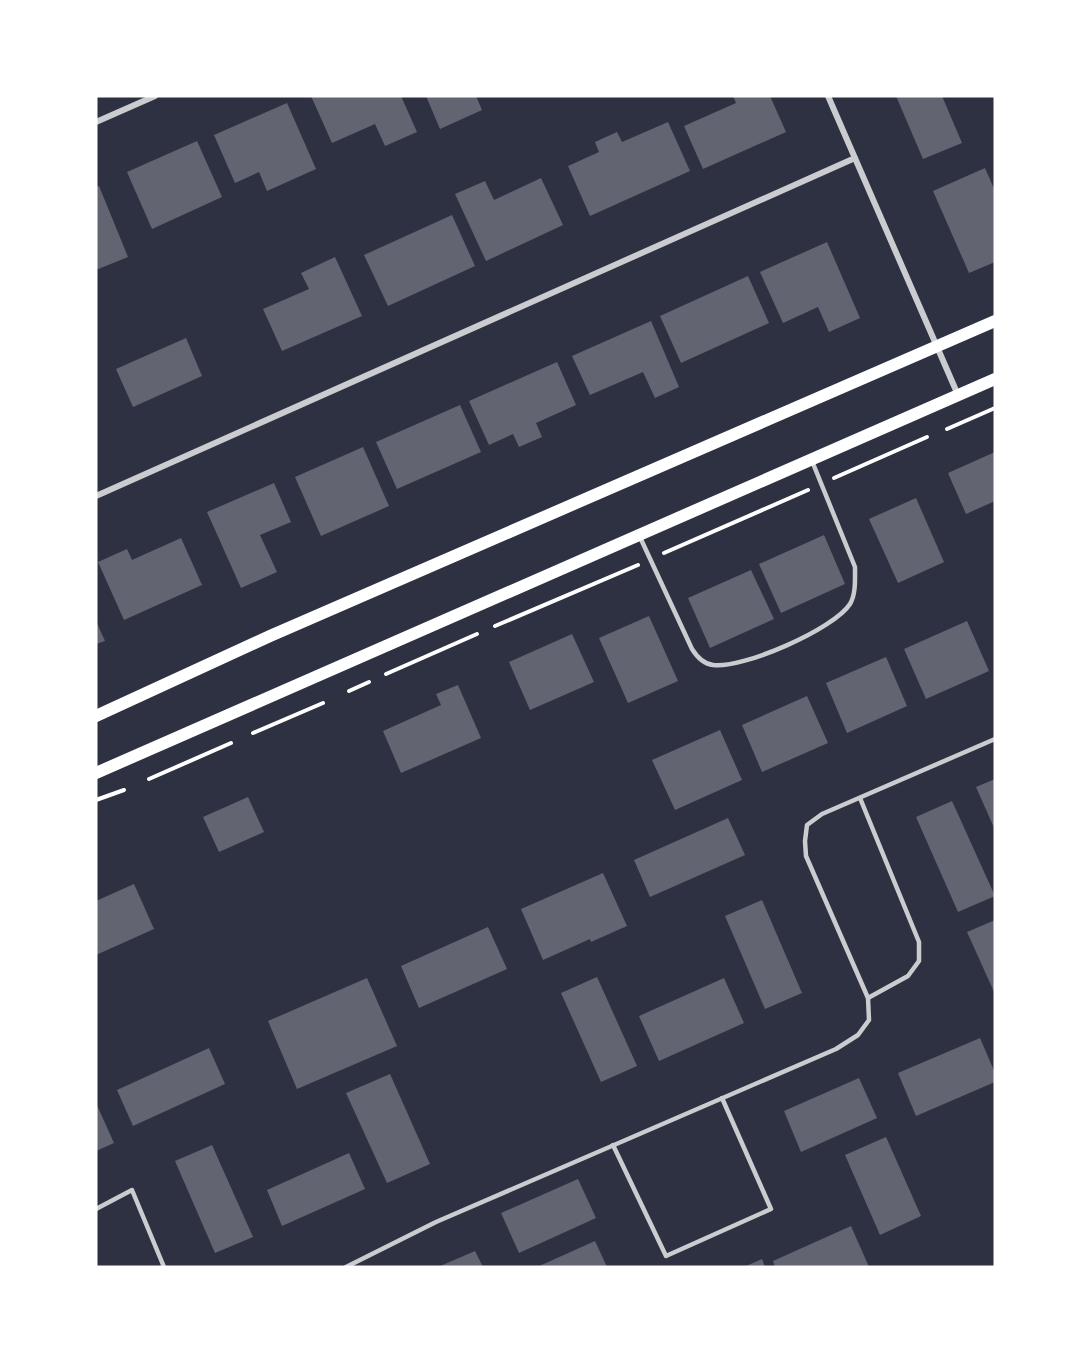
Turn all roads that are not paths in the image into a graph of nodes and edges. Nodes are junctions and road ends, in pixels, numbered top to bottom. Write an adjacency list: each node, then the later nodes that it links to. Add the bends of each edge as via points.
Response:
1 (155, 96): 3 (street)
2 (828, 96): 4 (street)
3 (96, 122)
4 (855, 158): 6 (street); 10 (street)
5 (995, 321): 6 (main road)
6 (937, 346): 8 (street); 12 (main road, via 270,636)
7 (995, 379): 8 (main road)
8 (958, 396): 9 (main road)
9 (812, 460): 11 (main road); 11 (lane, via 855,567 851,602 838,617 760,656 714,666 698,658)
10 (96, 496)
11 (639, 535): 14 (main road)
12 (96, 716)
13 (995, 739): 15 (lane)
14 (96, 773)
15 (860, 798): 16 (lane, via 919,942 919,961 908,976); 16 (lane, via 807,825 805,841 806,856)
16 (868, 998): 17 (lane, via 868,1020 858,1035 836,1049)
17 (722, 1098): 18 (lane); 18 (lane, via 771,1209 666,1256)
18 (613, 1145): 21 (lane, via 436,1221)
19 (96, 1209): 20 (lane, via 132,1190)
20 (164, 1267)
21 (346, 1267)

